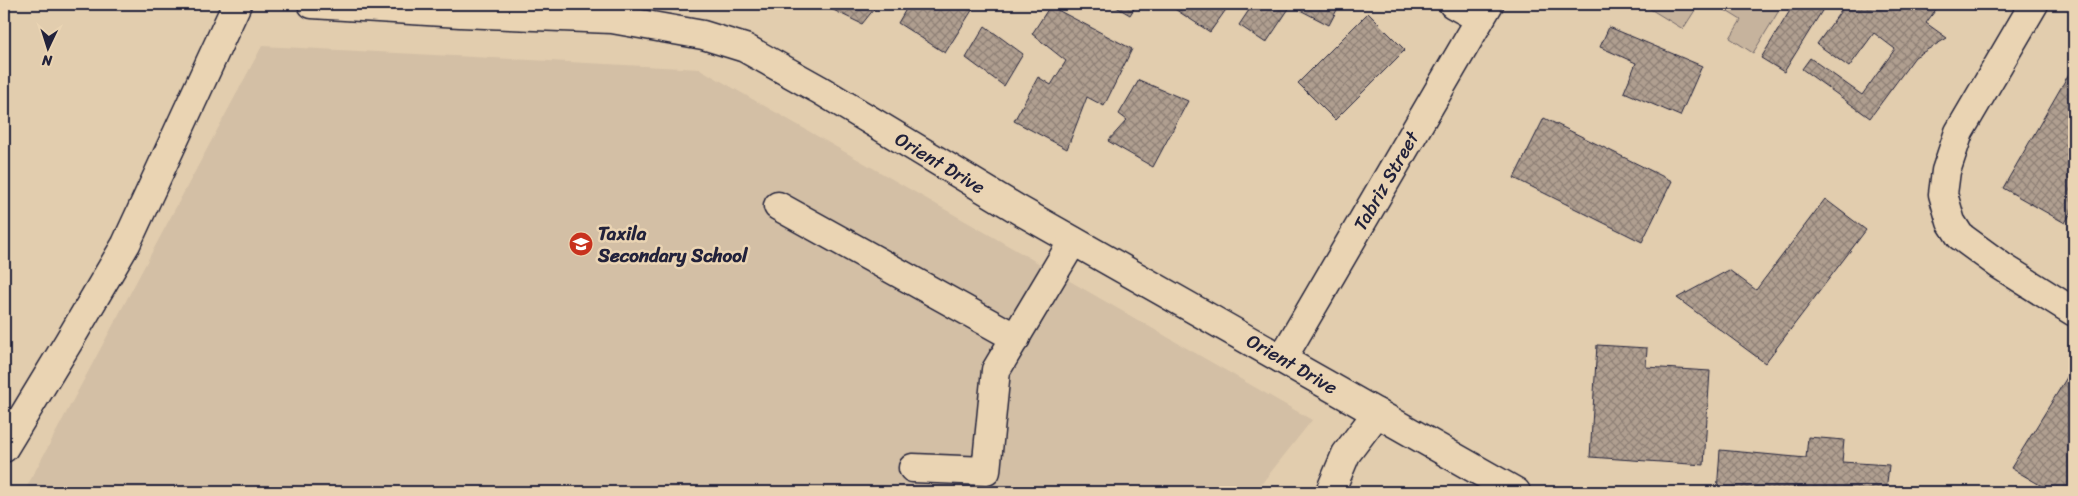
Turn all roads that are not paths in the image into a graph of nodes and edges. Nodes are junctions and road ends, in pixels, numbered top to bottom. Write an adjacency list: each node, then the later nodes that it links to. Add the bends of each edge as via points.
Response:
1 (237, 4): 13 (street, via 126,244)
2 (312, 4): 5 (street, Orient Drive)
3 (1452, 4): 6 (street)
4 (2034, 4): 9 (street, via 1959,132 1946,171 1943,194 1945,207 1960,236)
5 (460, 8): 8 (street, Orient Drive, via 612,19 702,35 745,48)
6 (1484, 11): 11 (street, Tabriz Street)
7 (778, 206): 10 (street)
8 (1073, 241): 10 (street); 11 (street, Orient Drive)
9 (2074, 312)
10 (1016, 338): 14 (street, via 996,370 986,471)
11 (1282, 359): 12 (street, Orient Drive)
12 (1377, 413): 15 (street, via 1346,454); 16 (street, Orient Drive)
13 (4, 448)
14 (913, 468)
15 (1330, 492)
16 (1516, 492)

